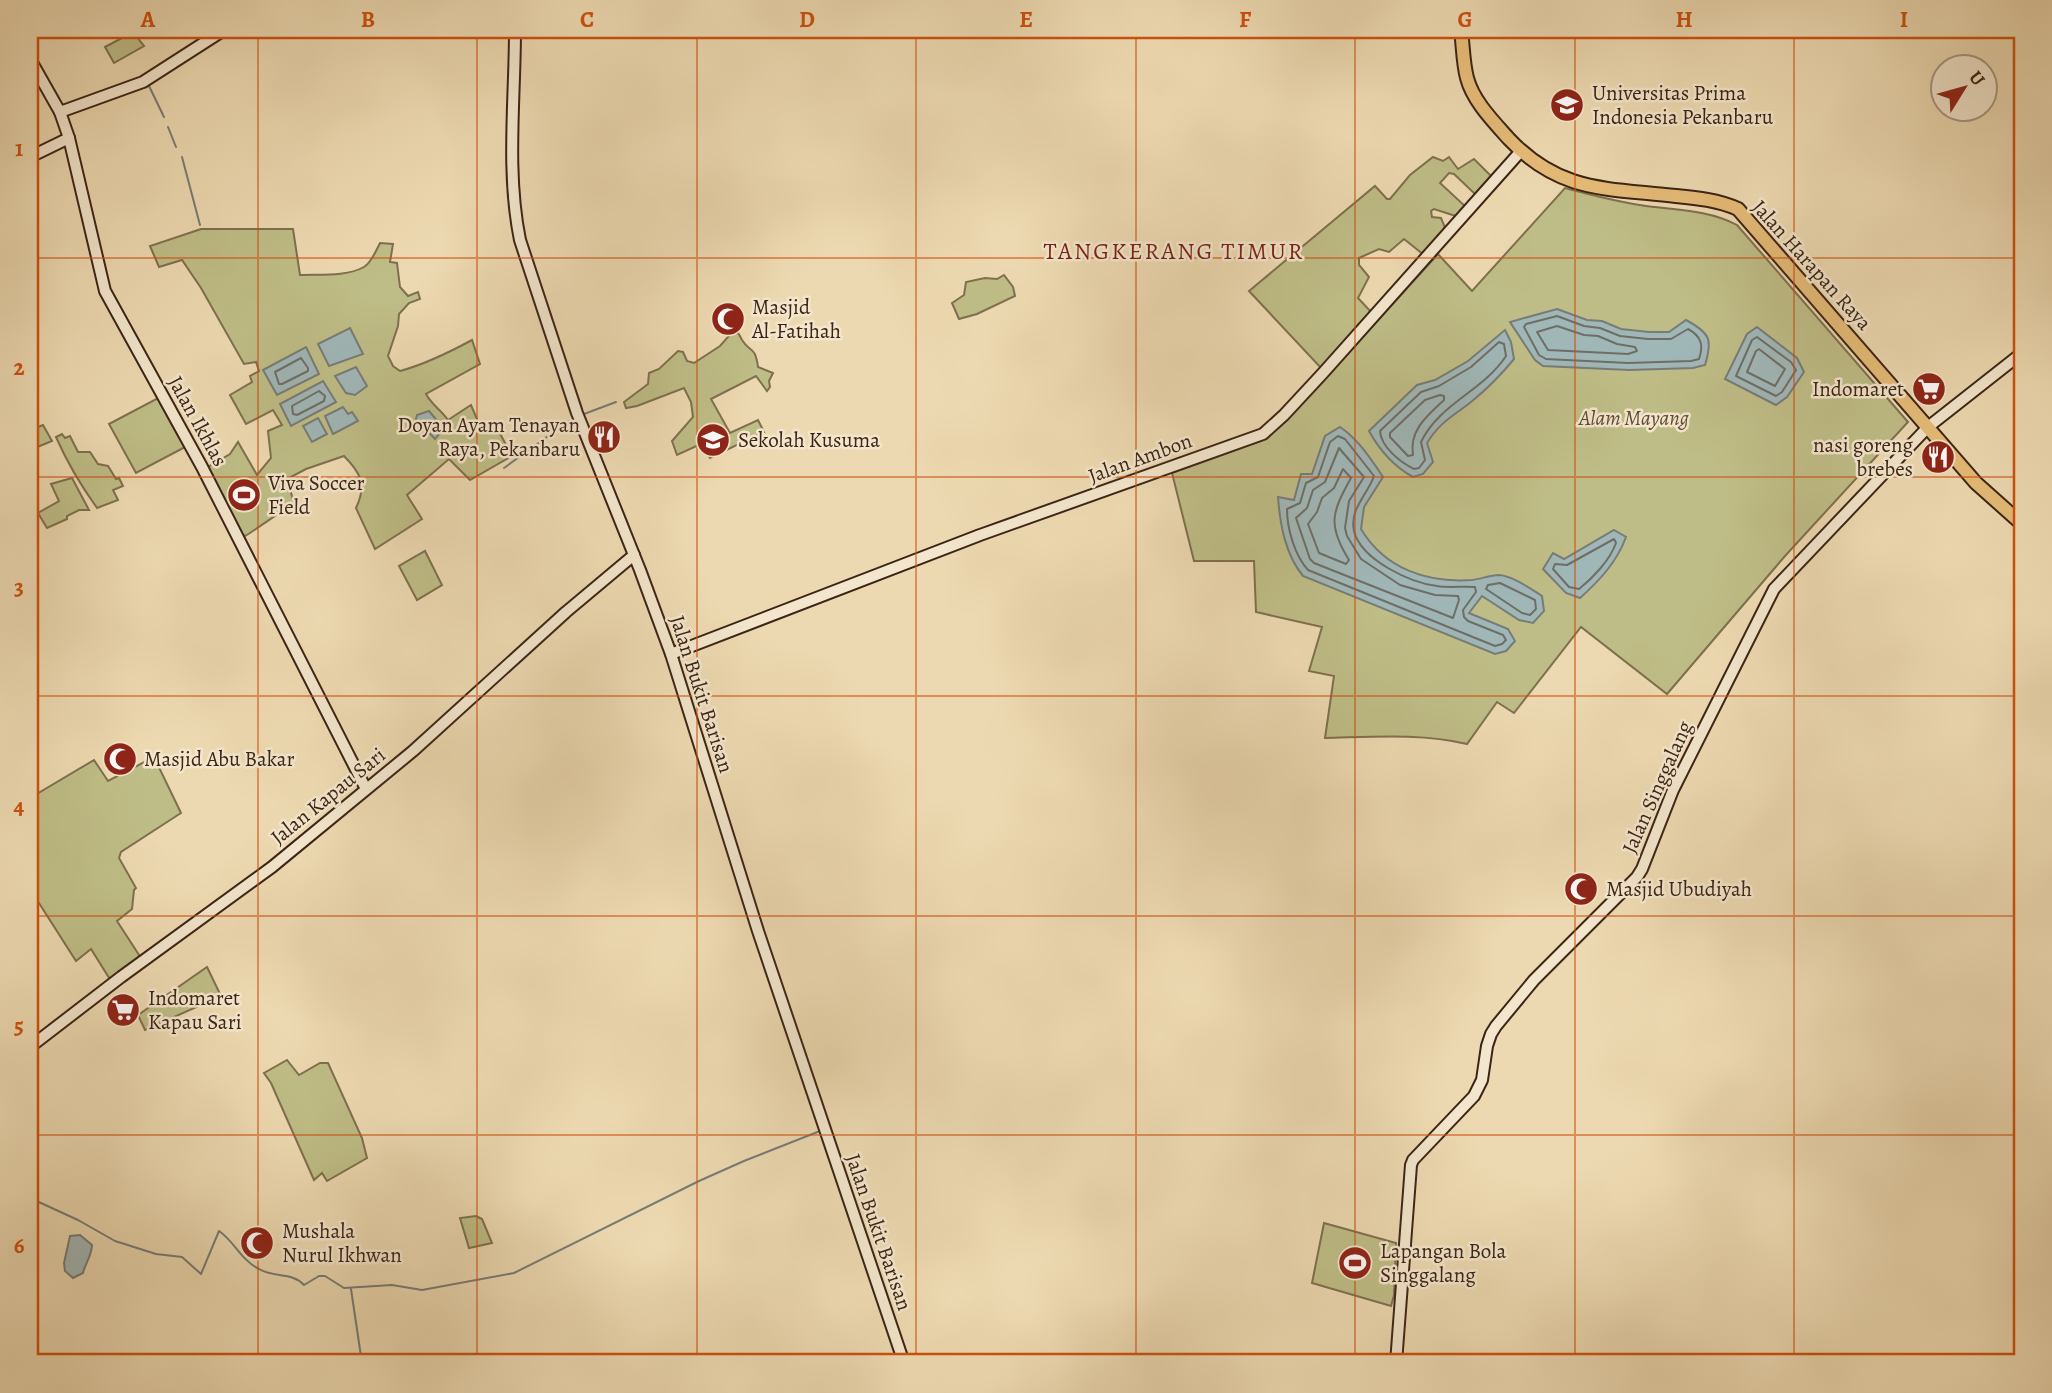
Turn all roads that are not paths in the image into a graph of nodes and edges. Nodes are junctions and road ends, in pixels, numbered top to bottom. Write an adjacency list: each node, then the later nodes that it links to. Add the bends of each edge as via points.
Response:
1 (224, 30): 5 (main road, via 143,82)
2 (515, 30): 12 (main road, Jalan Bukit Barisan, via 515,218 577,413)
3 (1461, 30): 7 (main road, Jalan Harapan Raya, via 1466,77 1473,92)
4 (30, 59): 5 (main road, Jalan Ikhlas)
5 (60, 112): 6 (main road, Jalan Ikhlas)
6 (69, 138): 8 (main road); 14 (main road, Jalan Ikhlas, via 105,291 202,467)
7 (1521, 152): 10 (main road, Jalan Harapan Raya, via 1551,174 1590,187 1705,199 1738,209); 13 (main road, Jalan Ambon, via 1263,434 980,535)
8 (30, 157)
9 (2022, 353): 10 (main road, Jalan Singgalang)
10 (1928, 428): 11 (main road, Jalan Harapan Raya, via 1982,490); 17 (main road, Jalan Singgalang, via 1774,589 1673,790 1637,877 1534,980 1496,1026 1474,1096 1413,1160)
11 (2022, 524)
12 (634, 555): 13 (main road, Jalan Bukit Barisan); 14 (main road, Jalan Kapau Sari)
13 (671, 654): 16 (main road, Jalan Bukit Barisan, via 758,931)
14 (366, 789): 15 (main road, Jalan Kapau Sari, via 261,876)
15 (31, 1042)
16 (904, 1363)
17 (1396, 1363)

